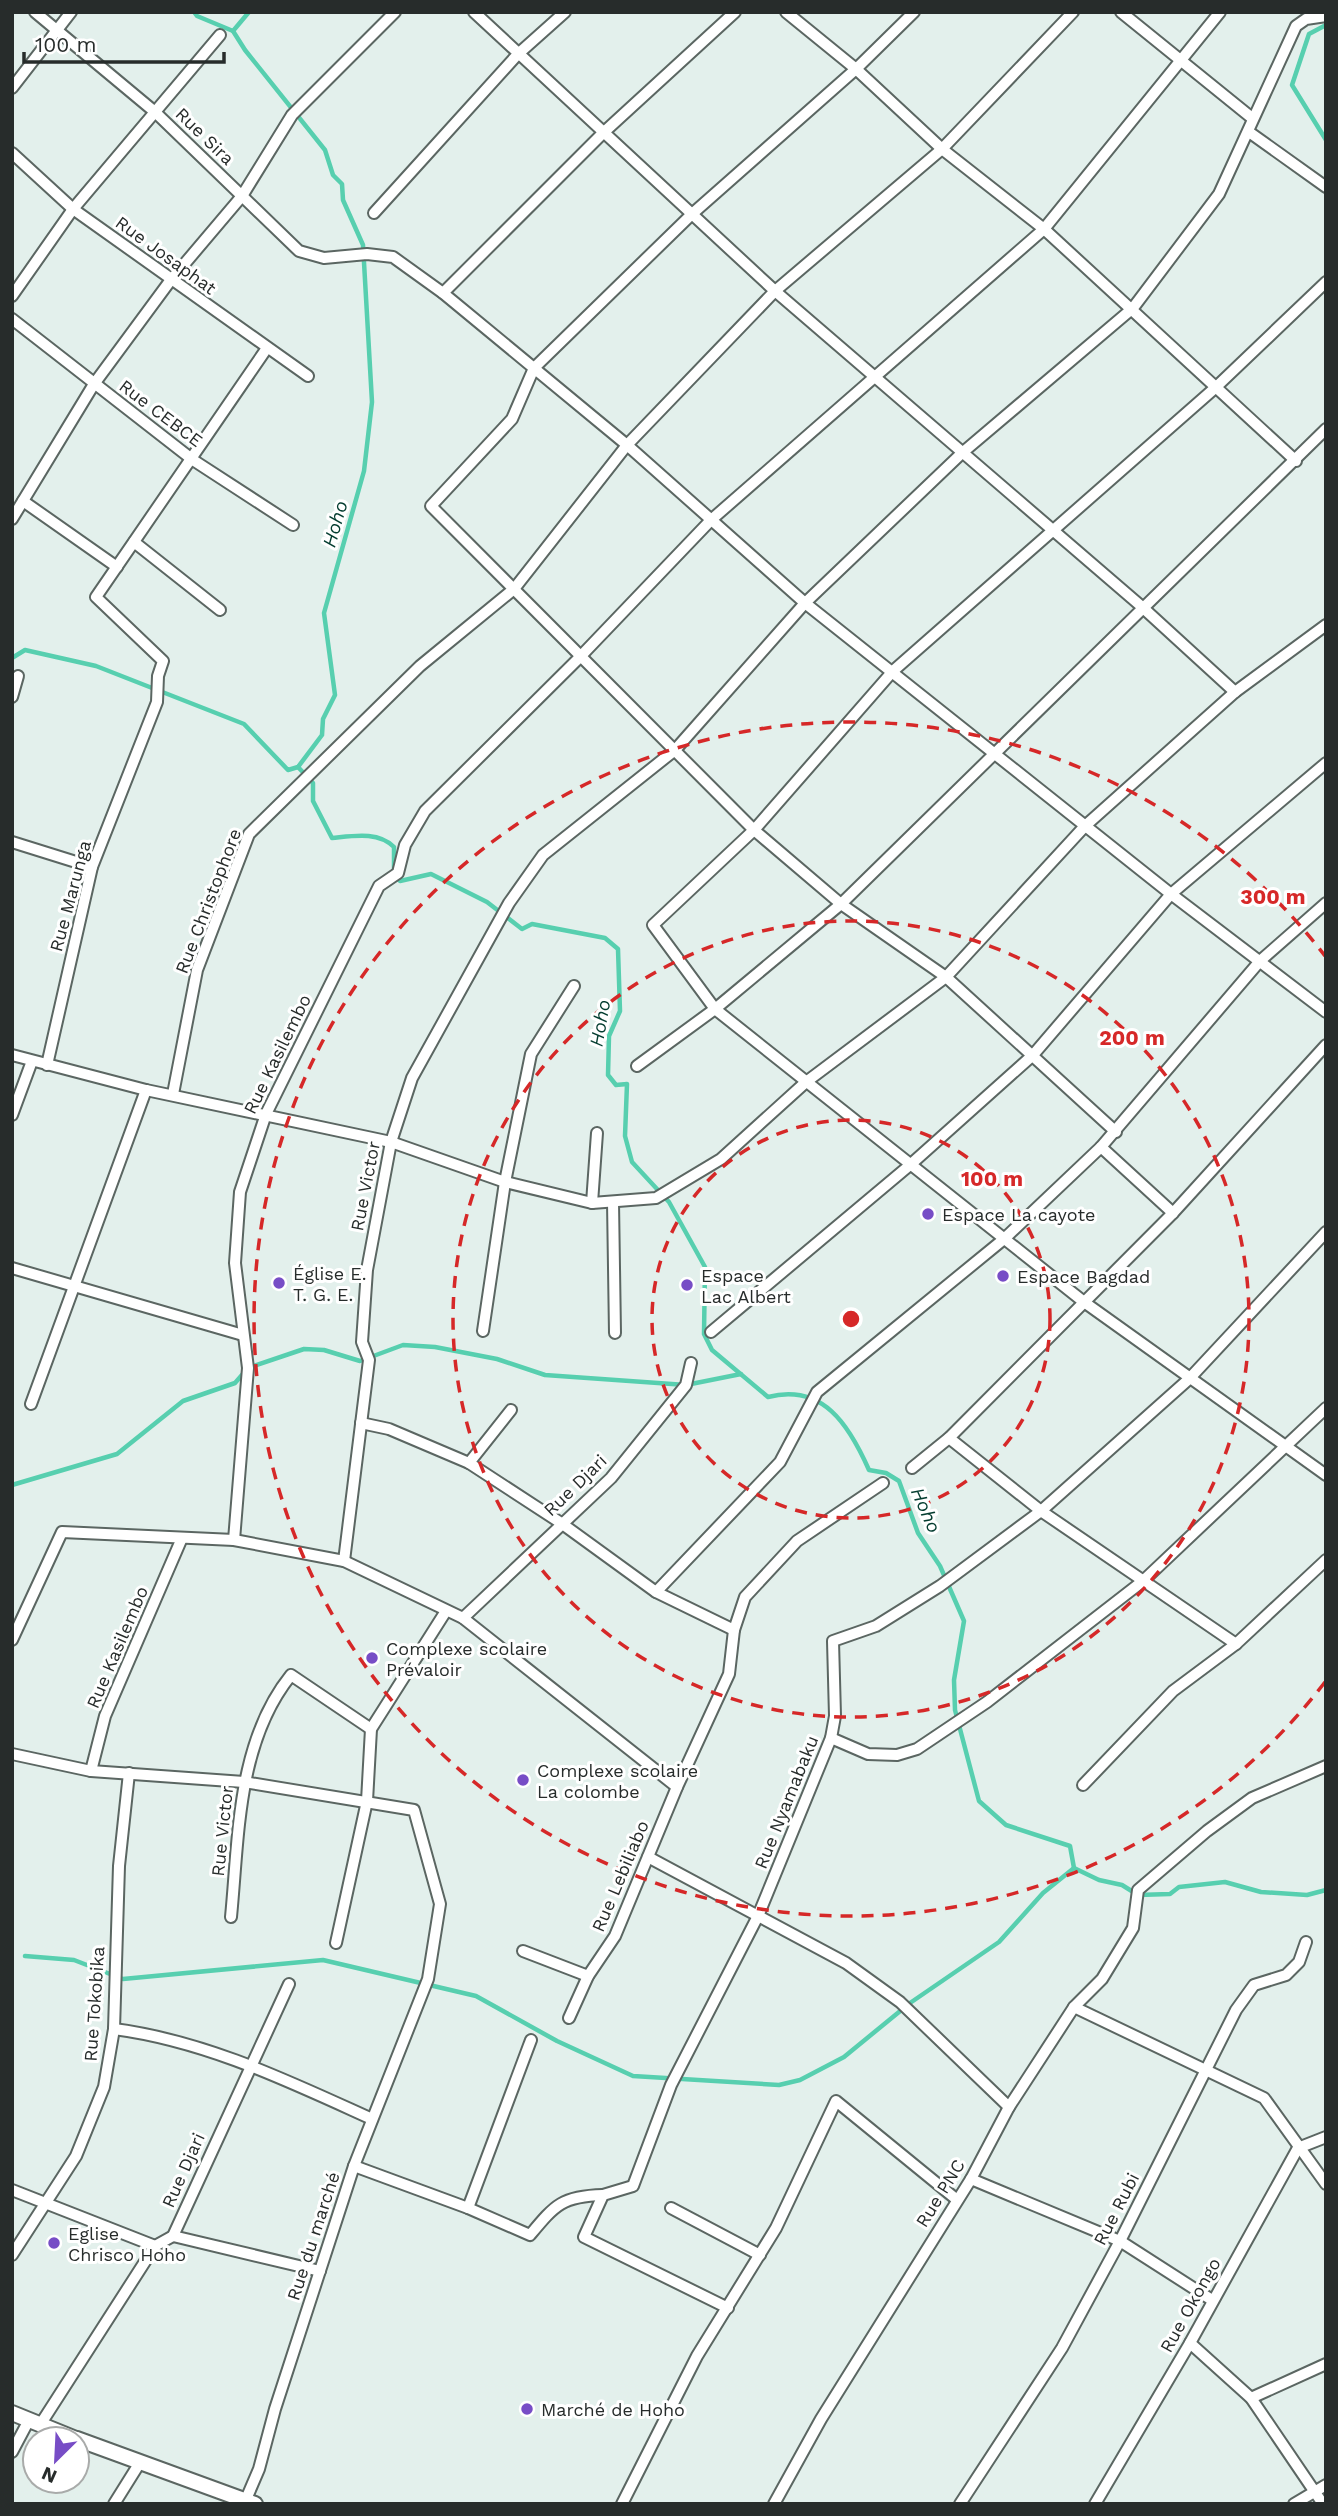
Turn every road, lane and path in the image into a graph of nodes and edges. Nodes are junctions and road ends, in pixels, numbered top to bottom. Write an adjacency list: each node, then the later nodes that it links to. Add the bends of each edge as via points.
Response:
1 (35, 12): 13 (street, Rue Sira)
2 (71, 12): 13 (street)
3 (395, 12): 26 (street, via 295,112)
4 (474, 12): 15 (street)
5 (565, 12): 15 (street)
6 (735, 12): 21 (street)
7 (786, 12): 17 (street)
8 (914, 12): 17 (street)
9 (1073, 12): 23 (street, Rue Christophore)
10 (1121, 12): 16 (street)
11 (1220, 12): 16 (street)
12 (1326, 16): 20 (street, Rue Victor, via 1296,26)
13 (57, 29): 18 (street); 19 (street, Rue Sira)
14 (220, 35): 19 (street)
15 (518, 54): 21 (street); 28 (street)
16 (1180, 59): 20 (street); 30 (street)
17 (856, 69): 23 (street); 29 (street)
18 (12, 88)
19 (155, 112): 26 (street, Rue Sira); 27 (street)
20 (1252, 118): 22 (street, Rue Victor)
21 (603, 132): 29 (street); 34 (street)
22 (1249, 132): 25 (street); 36 (street, Rue Victor, via 1219,194)
23 (942, 149): 30 (street); 33 (street, Rue Christophore)
24 (12, 153): 27 (street, Rue Josaphat)
25 (1326, 187)
26 (242, 196): 31 (street); 34 (street, Rue Sira, via 299,251 324,258 393,257)
27 (73, 209): 31 (street, Rue Josaphat); 35 (street)
28 (374, 213)
29 (692, 214): 33 (street); 39 (street)
30 (1044, 229): 36 (street); 40 (street)
31 (170, 281): 38 (street, Rue Josaphat); 42 (street)
32 (1326, 282): 43 (street)
33 (775, 291): 40 (street); 45 (street, Rue Christophore)
34 (443, 293): 39 (street, Rue Sira)
35 (12, 296)
36 (1133, 308): 43 (street); 46 (street, Rue Victor)
37 (12, 320): 42 (street, Rue CEBCE)
38 (267, 348): 41 (street, Rue Josaphat); 47 (street)
39 (534, 369): 45 (street, Rue Sira); 56 (street, via 512,419 431,506)
40 (875, 374): 46 (street); 51 (street)
41 (308, 376)
42 (94, 384): 47 (street, Rue CEBCE); 49 (street)
43 (1216, 388): 48 (street); 53 (street)
44 (1326, 429): 48 (street)
45 (627, 445): 51 (street, Rue Sira); 56 (street, Rue Christophore)
46 (962, 453): 53 (street); 57 (street, Rue Victor)
47 (193, 460): 52 (street, Rue CEBCE); 54 (street)
48 (1296, 461): 58 (street)
49 (23, 501): 50 (street); 55 (street)
50 (12, 519)
51 (710, 520): 57 (street, Rue Sira); 61 (street)
52 (293, 525)
53 (1051, 530): 58 (street); 62 (street)
54 (134, 542): 55 (street); 59 (street)
55 (117, 567): 72 (street, Rue Marunga, via 96,597 163,661 157,702)
56 (514, 589): 61 (street); 89 (street, Rue Christophore, via 420,666 249,834 197,970)
57 (805, 603): 62 (street, Rue Sira); 66 (street, Rue Victor)
58 (1141, 606): 64 (street); 67 (street)
59 (220, 610)
60 (1326, 625): 64 (street)
61 (579, 658): 66 (street); 90 (street, Rue Kasilembo, via 425,811 405,845 398,873 379,886)
62 (893, 671): 67 (street, Rue Sira); 70 (street)
63 (18, 676): 65 (street)
64 (1235, 692): 69 (street)
65 (12, 697)
66 (675, 750): 70 (street); 94 (street, Rue Victor, via 543,855 509,903 412,1079)
67 (992, 754): 69 (street, Rue Sira); 75 (street)
68 (1326, 763): 73 (street)
69 (1085, 826): 73 (street, Rue Sira); 77 (street)
70 (754, 830): 75 (street); 79 (street, via 653,925)
71 (12, 842): 72 (street)
72 (92, 867): 85 (street, Rue Marunga)
73 (1171, 894): 76 (street, Rue Sira); 83 (street)
74 (1326, 903): 76 (street)
75 (841, 904): 77 (street); 79 (street)
76 (1260, 961): 80 (street, Rue Sira); 92 (street)
77 (946, 977): 83 (street); 87 (street)
78 (574, 986): 97 (street, via 531,1054)
79 (715, 1010): 86 (street); 87 (street)
80 (1326, 1012)
81 (1326, 1045): 100 (street)
82 (12, 1055): 84 (street)
83 (1033, 1055): 92 (street); 96 (street)
84 (32, 1061): 85 (street); 91 (street)
85 (47, 1065): 88 (street)
86 (637, 1066)
87 (806, 1082): 96 (street); 98 (street, via 721,1159 656,1198)
88 (146, 1090): 89 (street); 104 (street)
89 (173, 1094): 90 (street)
90 (266, 1114): 94 (street); 109 (street, Rue Kasilembo, via 240,1192 235,1263)
91 (12, 1115)
92 (1116, 1132): 95 (street)
93 (597, 1133): 99 (street)
94 (391, 1142): 97 (street); 115 (street, Rue Victor, via 367,1270 362,1342 369,1360)
95 (1101, 1147): 100 (street); 102 (street)
96 (910, 1165): 102 (street); 107 (street)
97 (505, 1182): 99 (street); 106 (street)
98 (613, 1202): 99 (street); 108 (street)
99 (592, 1203)
100 (1173, 1213): 105 (street)
101 (1326, 1232): 111 (street)
102 (1004, 1239): 105 (street); 129 (street, via 817,1392 780,1462)
103 (12, 1268): 104 (street)
104 (75, 1287): 109 (street); 112 (street)
105 (1084, 1302): 111 (street); 116 (street)
106 (483, 1331)
107 (711, 1332)
108 (615, 1333)
109 (243, 1335): 125 (street, Rue Kasilembo, via 247,1368)
110 (691, 1363): 123 (street, Rue Djari, via 686,1385 611,1478)
111 (1189, 1379): 117 (street); 122 (street)
112 (31, 1404)
113 (1326, 1408): 117 (street)
114 (511, 1410): 118 (street)
115 (361, 1423): 118 (street, via 389,1429); 127 (street, Rue Victor)
116 (949, 1438): 119 (street); 122 (street)
117 (1288, 1447): 120 (street); 128 (street)
118 (469, 1463): 123 (street)
119 (912, 1468)
120 (1326, 1475)
121 (883, 1483): 132 (street, Rue Lebiliabo, via 797,1541 745,1597)
122 (1041, 1511): 128 (street); 136 (street, Rue Nyamabaku, via 876,1626 833,1641 835,1716)
123 (561, 1523): 129 (street); 131 (street, Rue Djari)
124 (182, 1538): 125 (street); 133 (street, via 62,1532); 139 (street, Rue Kasilembo, via 105,1716)
125 (234, 1540): 127 (street)
126 (1326, 1560): 134 (street)
127 (344, 1561): 130 (street)
128 (1143, 1581): 134 (street); 136 (street, via 917,1749 897,1755 868,1754)
129 (656, 1592): 132 (street)
130 (446, 1611): 131 (street); 135 (street)
131 (463, 1618): 143 (street)
132 (734, 1630): 143 (street, Rue Lebiliabo, via 729,1674)
133 (12, 1640)
134 (1236, 1644): 142 (street, via 1173,1691)
135 (371, 1729): 141 (street, Rue Victor, via 291,1675 271,1699); 144 (street)
136 (831, 1738): 146 (street, Rue Nyamabaku)
137 (12, 1754): 139 (street)
138 (1326, 1766): 153 (street, Rue PNC, via 1252,1798 1138,1890 1133,1928 1102,1979)
139 (91, 1771): 140 (street)
140 (129, 1773): 141 (street); 155 (street, Rue Tokobika, via 119,1866)
141 (244, 1782): 144 (street); 147 (street, Rue Victor)
142 (1083, 1785)
143 (677, 1787): 145 (street, Rue Lebiliabo)
144 (368, 1801): 149 (street); 160 (street, Rue du marché, via 414,1810 440,1905 427,1983)
145 (648, 1857): 146 (street); 151 (street, Rue Lebiliabo, via 615,1936)
146 (758, 1916): 159 (street, via 846,1963 900,2002); 167 (street, Rue Nyamabaku, via 673,2080 633,2186)
147 (231, 1917)
148 (1306, 1942): 158 (street, Rue Rubi, via 1299,1962 1286,1975 1254,1985 1236,2010)
149 (336, 1943)
150 (523, 1951): 151 (street)
151 (588, 1976): 154 (street, Rue Lebiliabo)
152 (289, 1984): 157 (street, Rue Djari)
153 (1074, 2007): 158 (street); 159 (street, Rue PNC)
154 (569, 2018)
155 (114, 2029): 157 (street, via 160,2035); 169 (street, Rue Tokobika, via 104,2087 76,2156)
156 (531, 2040): 170 (street)
157 (250, 2064): 160 (street); 172 (street, Rue Djari)
158 (1207, 2071): 162 (street, via 1264,2098); 173 (street, Rue Rubi)
159 (1009, 2107): 164 (street, Rue PNC)
160 (372, 2119): 163 (street, Rue du marché)
161 (1326, 2137): 162 (street)
162 (1298, 2148): 165 (street); 178 (street, Rue Okongo)
163 (354, 2166): 170 (street); 177 (street, Rue du marché)
164 (971, 2179): 168 (street, Rue PNC); 173 (street)
165 (1326, 2184)
166 (12, 2190): 169 (street)
167 (603, 2195): 170 (street, via 575,2196 553,2206 530,2235); 179 (street, via 584,2236)
168 (956, 2199): 176 (street, via 835,2101); 194 (street, Rue PNC)
169 (46, 2203): 174 (street); 175 (street, Rue Tokobika)
170 (468, 2208)
171 (671, 2208): 176 (street)
172 (173, 2236): 174 (street, Rue Djari); 177 (street)
173 (1120, 2241): 178 (street); 195 (street, Rue Rubi, via 1062,2348)
174 (155, 2246): 184 (street, Rue Djari)
175 (12, 2255)
176 (760, 2255): 179 (street)
177 (320, 2271): 191 (street, Rue du marché)
178 (1212, 2300): 180 (street, Rue Okongo)
179 (728, 2308): 193 (street, via 697,2356)
180 (1190, 2343): 182 (street); 196 (street, Rue Okongo)
181 (1326, 2364): 182 (street)
182 (1251, 2398): 190 (street)
183 (12, 2413): 184 (street)
184 (35, 2423): 185 (street); 187 (street, Rue Djari)
185 (40, 2425)
186 (91, 2445): 188 (street)
187 (12, 2452)
188 (139, 2464): 191 (street); 192 (street)
189 (1326, 2486): 190 (street)
190 (1313, 2491): 197 (street); 198 (street)
191 (248, 2502)
192 (114, 2504)
193 (622, 2504)
194 (774, 2504)
195 (960, 2504)
196 (1095, 2504)
197 (1294, 2504)
198 (1323, 2504)

